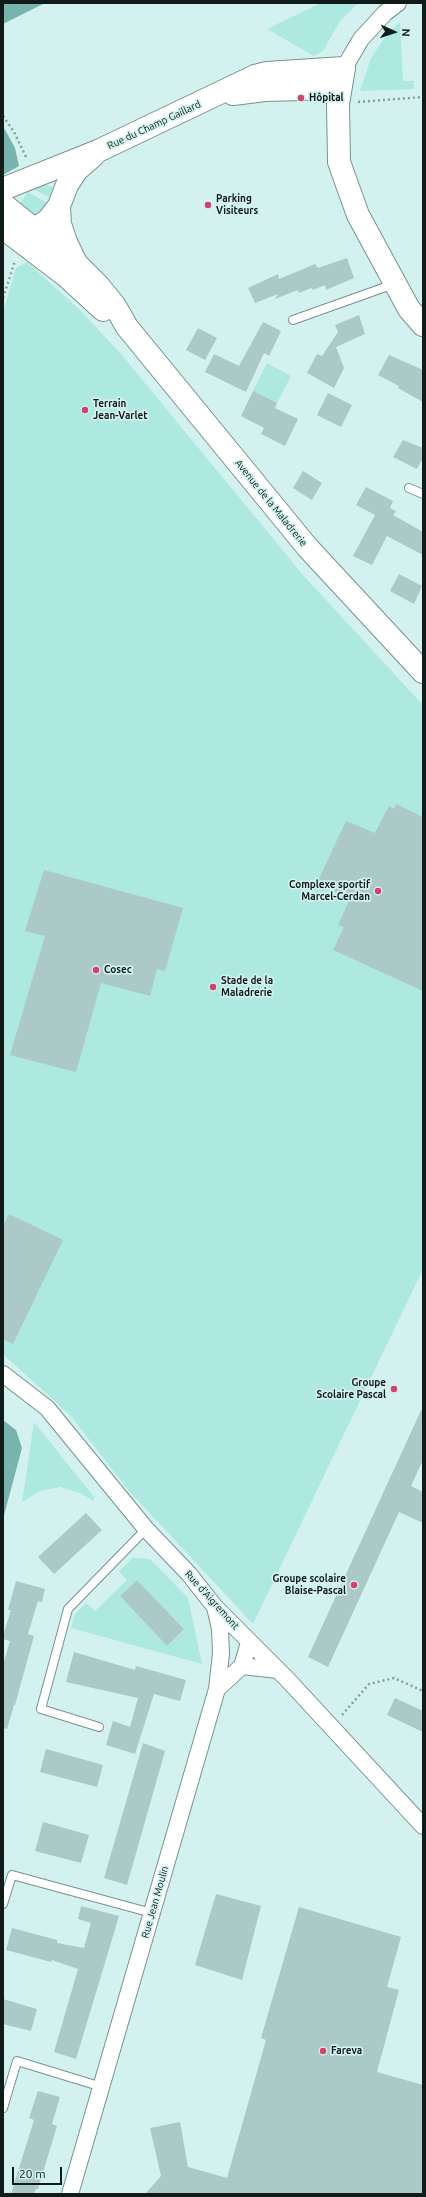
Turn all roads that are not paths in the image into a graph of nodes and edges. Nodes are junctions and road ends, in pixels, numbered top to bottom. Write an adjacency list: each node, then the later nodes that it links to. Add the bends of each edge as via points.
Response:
1 (398, 3): 2 (street, via 361,39)
2 (342, 78): 3 (street, Rue du Champ Gaillard, via 211,99); 10 (street, via 337,122 339,162 358,215)
3 (98, 151): 4 (street, Rue du Champ Gaillard); 6 (street, Rue du Champ Gaillard, via 77,170 66,185)
4 (3, 189)
5 (3, 204): 8 (street, Avenue de la Maladrerie)
6 (59, 206): 8 (street, Rue du Champ Gaillard, via 48,220); 9 (street, via 60,224)
7 (3, 228): 8 (street)
8 (28, 235): 9 (street, Avenue de la Maladrerie); 13 (street, Avenue de la Maladrerie, via 66,276 109,315)
9 (76, 262): 13 (street, Avenue de la Maladrerie, via 115,306)
10 (395, 284): 11 (lane); 12 (street, via 409,309)
11 (293, 320)
12 (423, 325)
13 (127, 327): 16 (street, Avenue de la Maladrerie, via 308,548)
14 (409, 488): 15 (lane)
15 (423, 494)
16 (420, 662)
17 (3, 1374): 18 (street, Rue d'Aigremont, via 46,1408)
18 (146, 1529): 19 (street, Rue d'Aigremont, via 189,1574); 25 (lane, via 68,1609 41,1709)
19 (215, 1607): 20 (street, Rue d'Aigremont); 21 (street, Rue Jean Moulin, via 220,1629)
20 (250, 1646): 21 (street); 22 (street); 23 (street, Rue d'Aigremont)
21 (221, 1654): 24 (street, Rue Jean Moulin)
22 (242, 1666): 23 (street); 24 (street)
23 (278, 1670): 26 (street, Rue d'Aigremont)
24 (217, 1689): 28 (street, Rue Jean Moulin)
25 (99, 1727)
26 (423, 1826)
27 (3, 1904): 28 (lane, via 12,1875)
28 (152, 1913): 29 (street, Rue Jean Moulin)
29 (102, 2087): 30 (lane, via 17,2061); 31 (street, Rue Jean Moulin)
30 (3, 2108)
31 (70, 2194)

